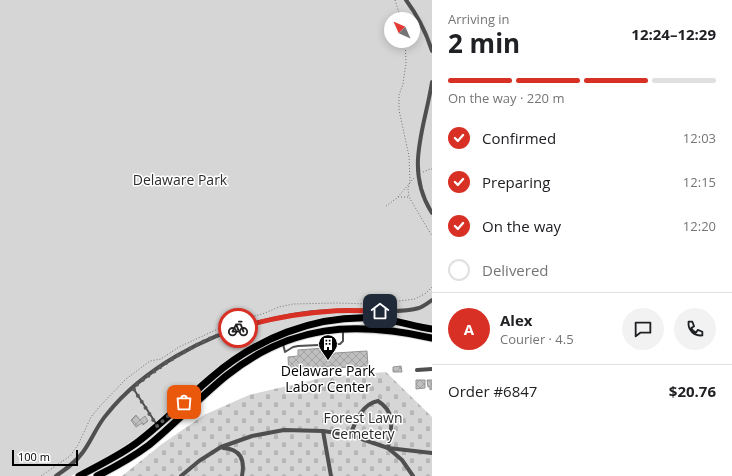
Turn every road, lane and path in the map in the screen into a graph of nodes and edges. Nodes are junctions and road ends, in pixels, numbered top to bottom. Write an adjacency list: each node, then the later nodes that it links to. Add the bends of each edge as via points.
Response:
1 (395, 0): 3 (path)
2 (406, 0): 5 (street, via 427,34)
3 (399, 12)
4 (405, 48): 9 (path, via 406,63 399,95 399,110 409,156)
5 (432, 51)
6 (432, 82): 8 (street, via 419,145)
7 (432, 169): 8 (path)
8 (418, 174): 9 (path); 13 (street, via 422,192)
9 (410, 181): 10 (path); 11 (path)
10 (410, 197): 11 (path); 14 (path)
11 (397, 198): 12 (path)
12 (386, 206)
13 (432, 213)
14 (432, 236)
15 (432, 287): 31 (path, via 415,299 370,304 293,304 279,307 233,322 179,347 161,359 150,361 126,378 104,400 91,417 70,456)
16 (432, 300): 23 (street, via 412,310 316,312 253,324 195,346 161,366)
17 (343, 329): 19 (highway, via 382,329); 20 (highway, via 304,335); 20 (lane, via 343,342 340,344 298,346 285,352)
18 (432, 329): 24 (highway, via 373,318 319,322 302,326 258,346 229,364)
19 (432, 338)
20 (283, 342): 30 (highway, via 239,366 149,445)
21 (432, 369): 22 (street)
22 (417, 370)
23 (133, 388): 24 (lane); 32 (street, via 116,402 104,417 74,462)
24 (157, 426): 33 (highway, via 131,447)
25 (323, 431): 26 (street); 27 (street, via 278,431 252,436); 38 (street)
26 (350, 434): 28 (street); 28 (street, via 358,415 370,403 378,401 386,406 391,415)
27 (221, 447): 36 (street, via 199,460); 37 (street, via 230,448 240,456 243,463)
28 (388, 448): 29 (street); 39 (street, via 402,460)
29 (432, 453)
30 (112, 468): 34 (highway); 35 (highway)
31 (41, 476)
32 (56, 476)
33 (79, 476)
34 (97, 476)
35 (101, 476)
36 (182, 476)
37 (242, 476)
38 (331, 476)
39 (413, 476)

